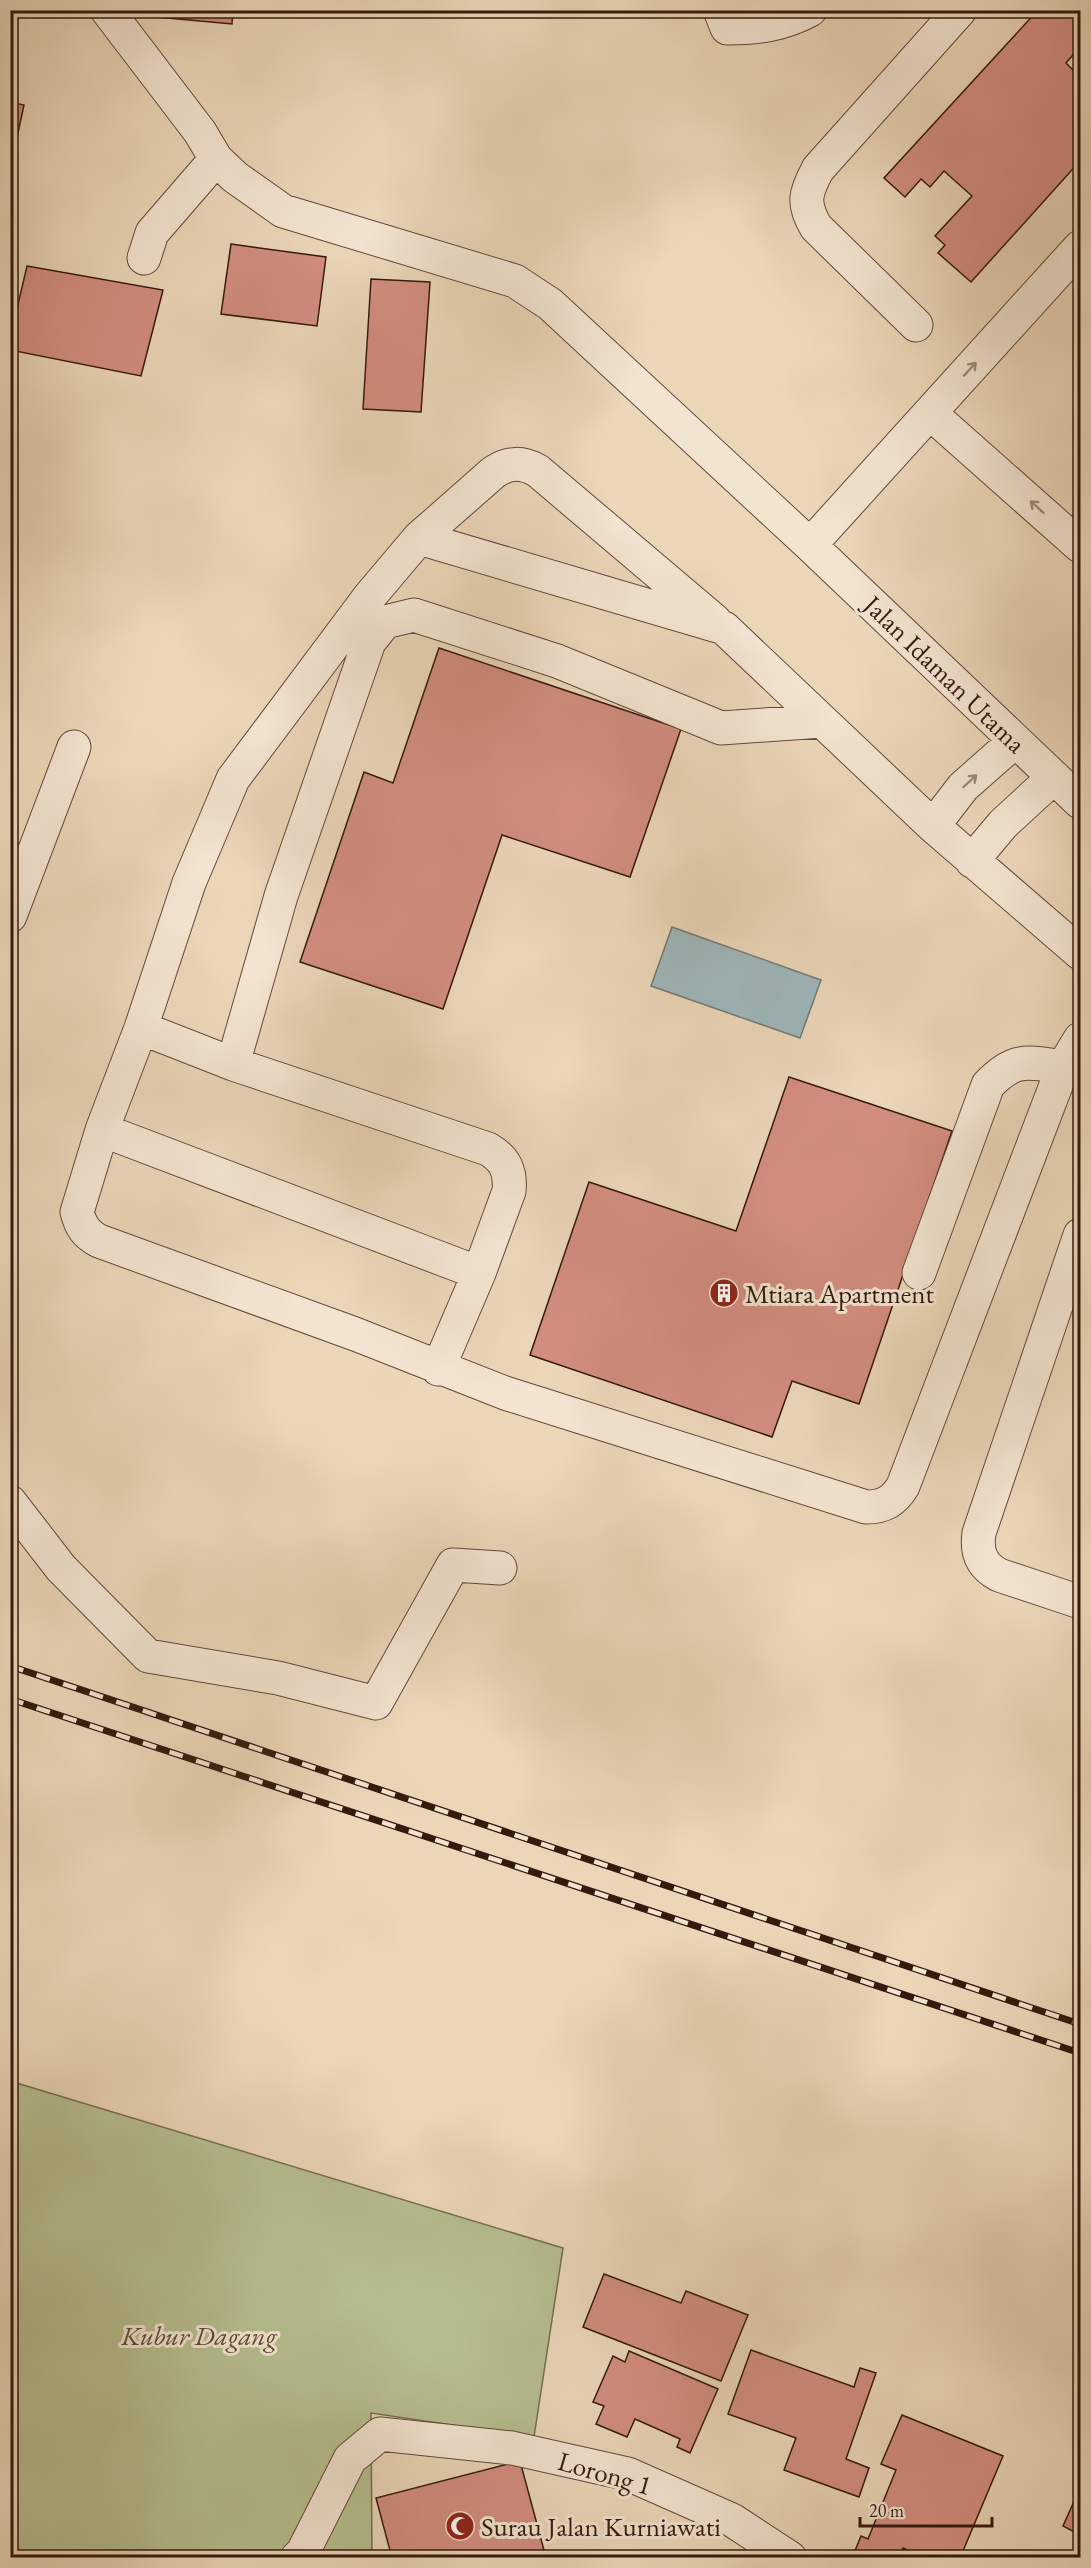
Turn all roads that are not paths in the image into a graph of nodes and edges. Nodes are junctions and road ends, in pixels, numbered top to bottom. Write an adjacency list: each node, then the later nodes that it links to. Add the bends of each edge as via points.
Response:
1 (107, 10): 5 (street, Jalan Idaman Utama, via 200,132)
2 (810, 10): 4 (street, via 761,28)
3 (960, 10): 8 (street, via 818,170 807,191 807,212 816,227)
4 (723, 19)
5 (216, 159): 7 (street, via 152,233); 11 (street, Jalan Idaman Utama, via 283,211 515,280 550,304)
6 (1080, 247): 9 (street, one-way to 6)
7 (144, 258)
8 (915, 325)
9 (930, 413): 11 (street); 12 (street, one-way to 9)
10 (419, 538): 13 (street); 14 (street); 14 (street, via 504,465 527,465)
11 (810, 545): 16 (street, Jalan Idaman Utama)
12 (1080, 546)
13 (377, 609): 15 (street, via 414,615 557,661 721,728); 24 (street, via 233,779 189,884); 26 (street, via 285,885)
14 (724, 628): 15 (street)
15 (822, 721): 20 (street)
16 (1015, 741): 18 (street, Jalan Idaman Utama); 20 (street, one-way to 16, via 963,787)
17 (74, 747): 22 (street)
18 (1054, 777): 19 (street, Jalan Idaman Utama); 21 (street, via 1003,824)
19 (1080, 802)
20 (933, 826): 21 (street)
21 (972, 861): 23 (street)
22 (10, 916)
23 (1080, 953)
24 (141, 1028): 26 (street); 28 (street)
25 (1080, 1039): 27 (street)
26 (233, 1064): 30 (street, via 488,1149 499,1156 507,1166 508,1191)
27 (1063, 1067): 31 (street, via 1027,1062 1004,1068 988,1085); 33 (street, via 903,1486 888,1503 866,1507)
28 (102, 1130): 30 (street); 33 (street, via 77,1212 88,1235 355,1334)
29 (1080, 1235): 32 (street)
30 (479, 1273): 33 (street)
31 (919, 1273)
32 (1072, 1287): 36 (street, via 977,1546 988,1569 999,1575)
33 (438, 1369)
34 (10, 1502): 35 (street, via 61,1568 148,1656 278,1678 376,1703 453,1565)
35 (500, 1568)
36 (1080, 1602)
37 (297, 2558): 38 (street, Lorong 1, via 350,2459 380,2434 512,2448 628,2474 732,2520)
38 (790, 2558)

